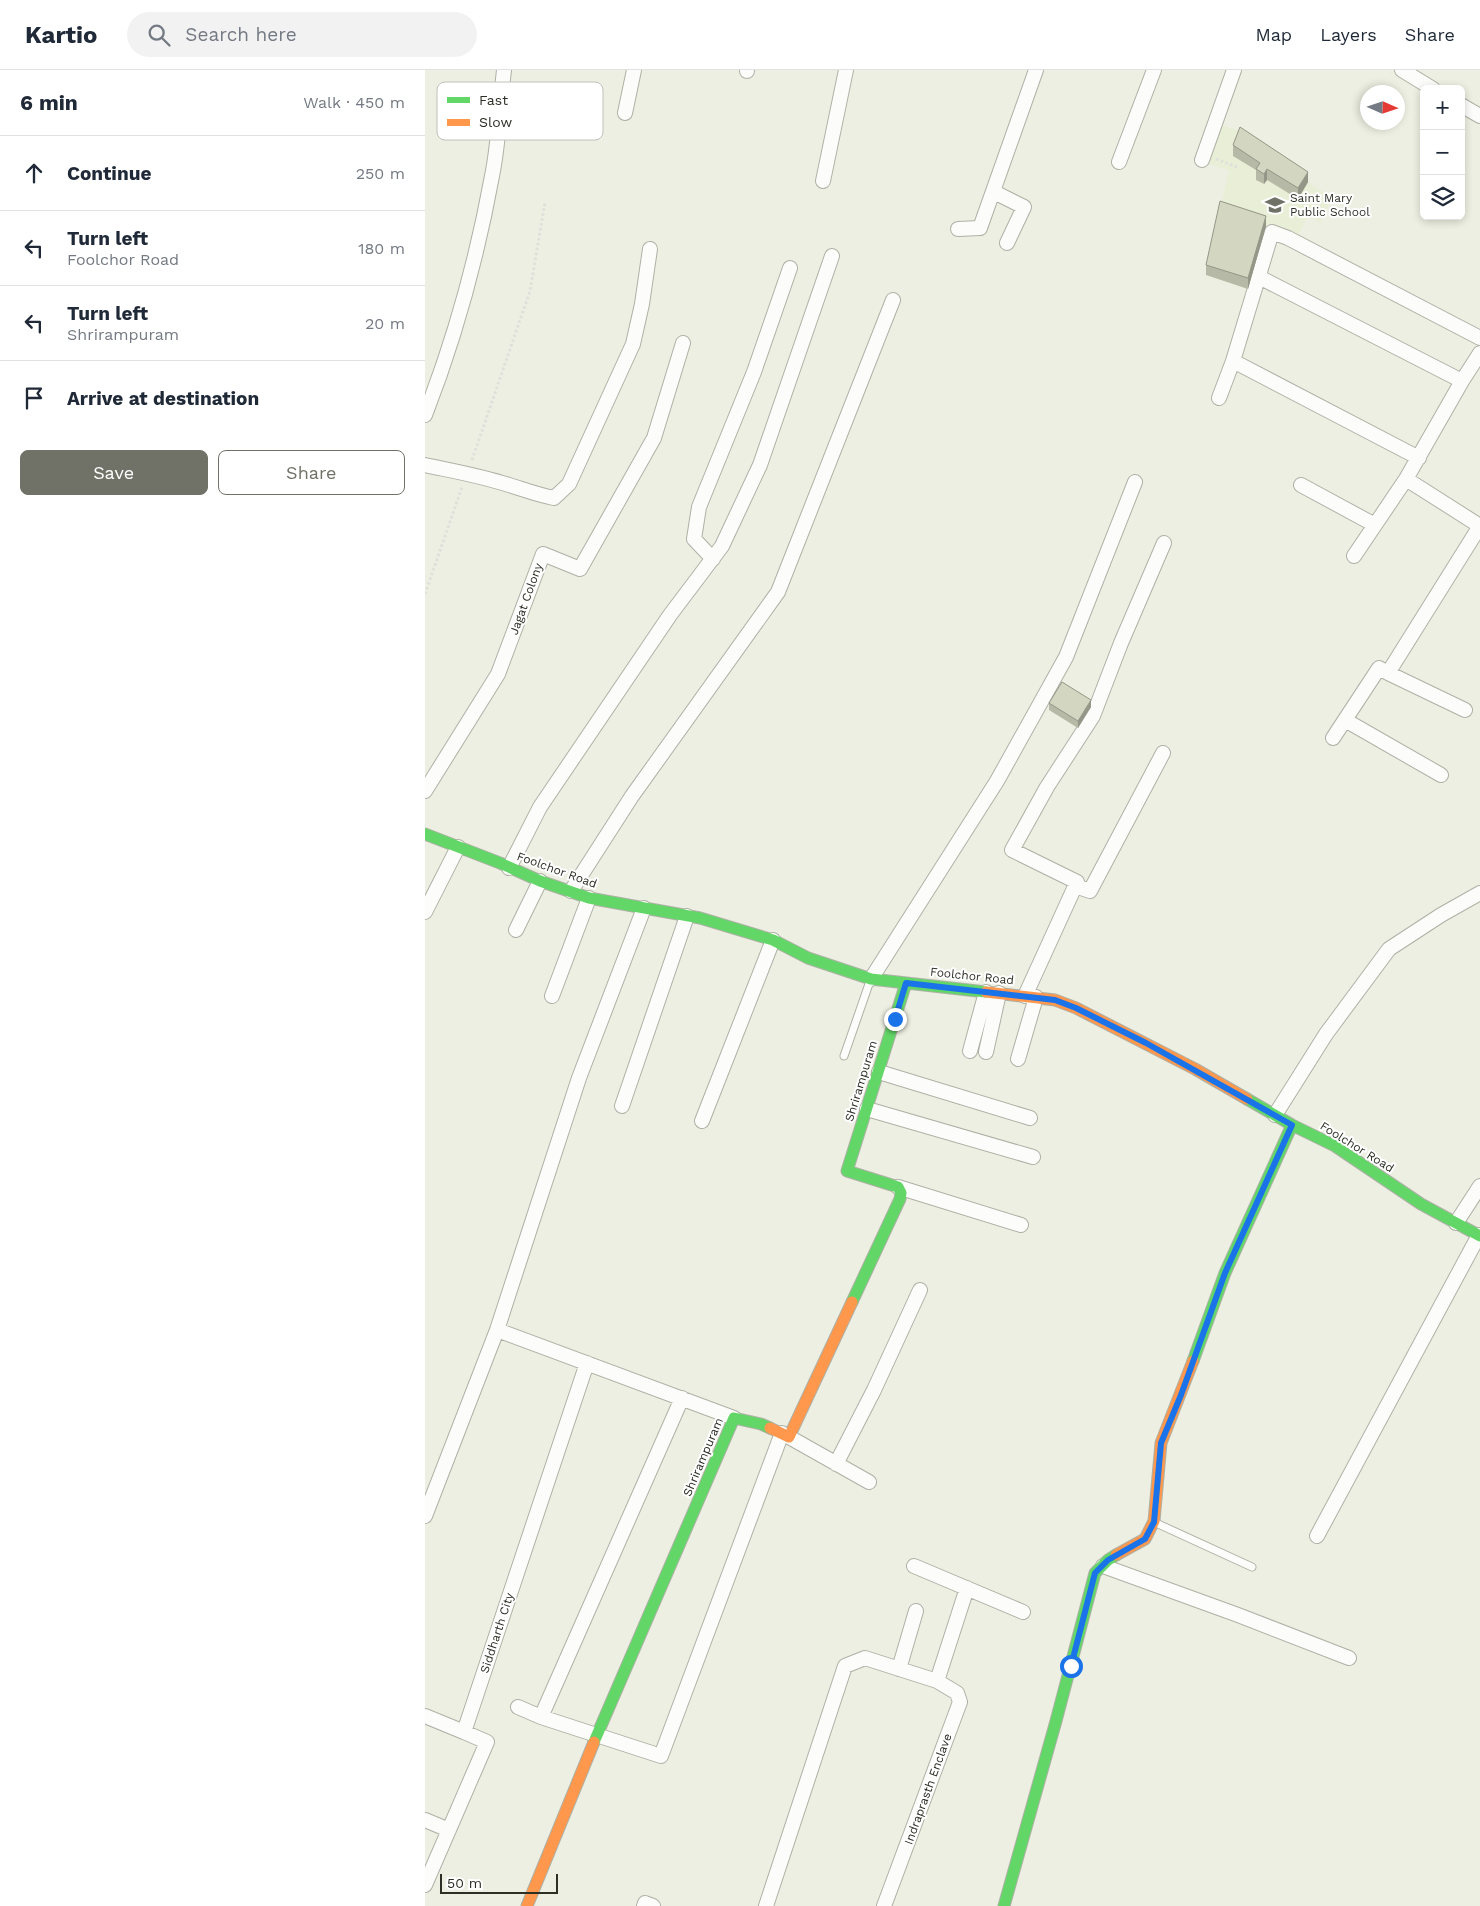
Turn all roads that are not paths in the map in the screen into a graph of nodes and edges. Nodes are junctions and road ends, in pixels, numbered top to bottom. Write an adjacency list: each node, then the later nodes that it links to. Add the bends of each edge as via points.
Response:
1 (634, 70): 9 (street)
2 (846, 70): 14 (street)
3 (1036, 70): 15 (street)
4 (1155, 70): 13 (street)
5 (1234, 70): 12 (street)
6 (1404, 71): 7 (street)
7 (1427, 85)
8 (1465, 107): 10 (street)
9 (625, 113)
10 (1480, 116)
11 (497, 140): 29 (street, via 493,175 468,285)
12 (1203, 157)
13 (1119, 162)
14 (823, 181)
15 (994, 192): 16 (street, via 980,228); 17 (street, via 1025,207)
16 (958, 229)
17 (1007, 243)
18 (650, 249): 31 (street, via 633,344 569,484 554,498 467,473)
19 (832, 256): 39 (street, via 760,466 722,546)
20 (790, 268): 39 (street, via 754,372 699,507 694,540)
21 (1259, 276): 23 (street, via 1272,232); 26 (street); 27 (street)
22 (893, 300): 52 (street, via 778,592 632,796)
23 (1480, 338)
24 (683, 343): 46 (street, Jagat Colony, via 654,438 580,569 543,554 498,674)
25 (1480, 353): 27 (street)
26 (1233, 361): 28 (street); 30 (street)
27 (1462, 381): 30 (street)
28 (1219, 398)
29 (425, 415)
30 (1419, 458): 32 (street)
31 (425, 465)
32 (1407, 479): 35 (street); 36 (street)
33 (1135, 482): 60 (street, via 1066,657 997,781)
34 (1301, 485): 35 (street)
35 (1375, 524): 38 (street)
36 (1480, 526): 40 (street)
37 (1164, 543): 51 (street, via 1093,716 1047,787 1012,850 1077,882)
38 (1354, 556)
39 (713, 558): 49 (street, via 540,808)
40 (1388, 673): 41 (street); 42 (street, via 1379,668)
41 (1465, 710)
42 (1345, 720): 43 (street); 45 (street)
43 (1333, 738)
44 (1163, 753): 51 (street, via 1090,891)
45 (1441, 775)
46 (425, 791)
47 (425, 834): 48 (street, Foolchor Road)
48 (458, 847): 49 (street, Foolchor Road); 56 (street)
49 (509, 868): 50 (street, Foolchor Road)
50 (540, 881): 52 (street, Foolchor Road); 58 (street)
51 (1075, 886): 64 (street)
52 (571, 891): 54 (street, Foolchor Road)
53 (1480, 893): 72 (street, via 1389,949 1326,1034)
54 (589, 898): 55 (street, Foolchor Road); 63 (street)
55 (644, 908): 57 (street, Foolchor Road); 83 (street, via 579,1078)
56 (425, 912)
57 (687, 916): 59 (street, Foolchor Road); 70 (street)
58 (516, 930)
59 (773, 940): 60 (street, Foolchor Road, via 807,958); 74 (street)
60 (871, 979): 61 (street, Foolchor Road); 67 (lane)
61 (906, 983): 62 (street, Foolchor Road); 69 (street, Shrirampuram)
62 (993, 992): 64 (street, Foolchor Road); 65 (street); 66 (street)
63 (552, 996)
64 (1030, 996): 68 (street); 72 (street, Foolchor Road, via 1076,1008 1195,1069)
65 (970, 1051)
66 (986, 1052)
67 (844, 1056)
68 (1018, 1059)
69 (879, 1072): 71 (street, Shrirampuram); 73 (street)
70 (622, 1106)
71 (867, 1109): 76 (street); 78 (street, Shrirampuram, via 847,1171)
72 (1275, 1115): 75 (street, Foolchor Road)
73 (1031, 1118)
74 (702, 1121)
75 (1292, 1125): 79 (street, Foolchor Road, via 1335,1146 1421,1204); 91 (street, via 1225,1273 1161,1443)
76 (1033, 1157)
77 (1480, 1186): 79 (street)
78 (898, 1187): 80 (street); 87 (street, via 900,1199)
79 (1456, 1223): 81 (street, Foolchor Road)
80 (1021, 1225)
81 (1480, 1236): 92 (street)
82 (920, 1290): 88 (street)
83 (497, 1330): 84 (street); 90 (street)
84 (587, 1363): 85 (street); 105 (street, Siddharth City)
85 (682, 1398): 86 (street); 104 (street)
86 (734, 1418): 87 (street, Shrirampuram, via 761,1424); 106 (street, Shrirampuram)
87 (786, 1435): 88 (street); 106 (street, via 661,1756)
88 (836, 1464): 89 (street)
89 (869, 1482)
90 (425, 1516)
91 (1154, 1522): 94 (street, via 1145,1539); 95 (lane)
92 (1317, 1536)
93 (913, 1566): 96 (street)
94 (1103, 1566): 99 (street); 115 (street, via 1095,1573)
95 (1251, 1567)
96 (967, 1588): 98 (street); 101 (street)
97 (916, 1611): 100 (street)
98 (1023, 1612)
99 (1349, 1658)
100 (899, 1668): 101 (street, Indraprasth Enclave); 113 (street, Indraprasth Enclave, via 865,1658 845,1666)
101 (937, 1681): 114 (street, Indraprasth Enclave, via 957,1693 960,1702)
102 (518, 1707): 104 (street)
103 (425, 1716): 105 (street)
104 (541, 1717): 106 (street)
105 (464, 1732): 108 (street, via 487,1742)
106 (597, 1735): 110 (street, Shrirampuram)
107 (425, 1820): 108 (street)
108 (449, 1830): 109 (street)
109 (425, 1885)
110 (527, 1906)
111 (644, 1906): 112 (street, via 645,1903)
112 (653, 1906)
113 (766, 1906)
114 (884, 1906)
115 (1004, 1906)

